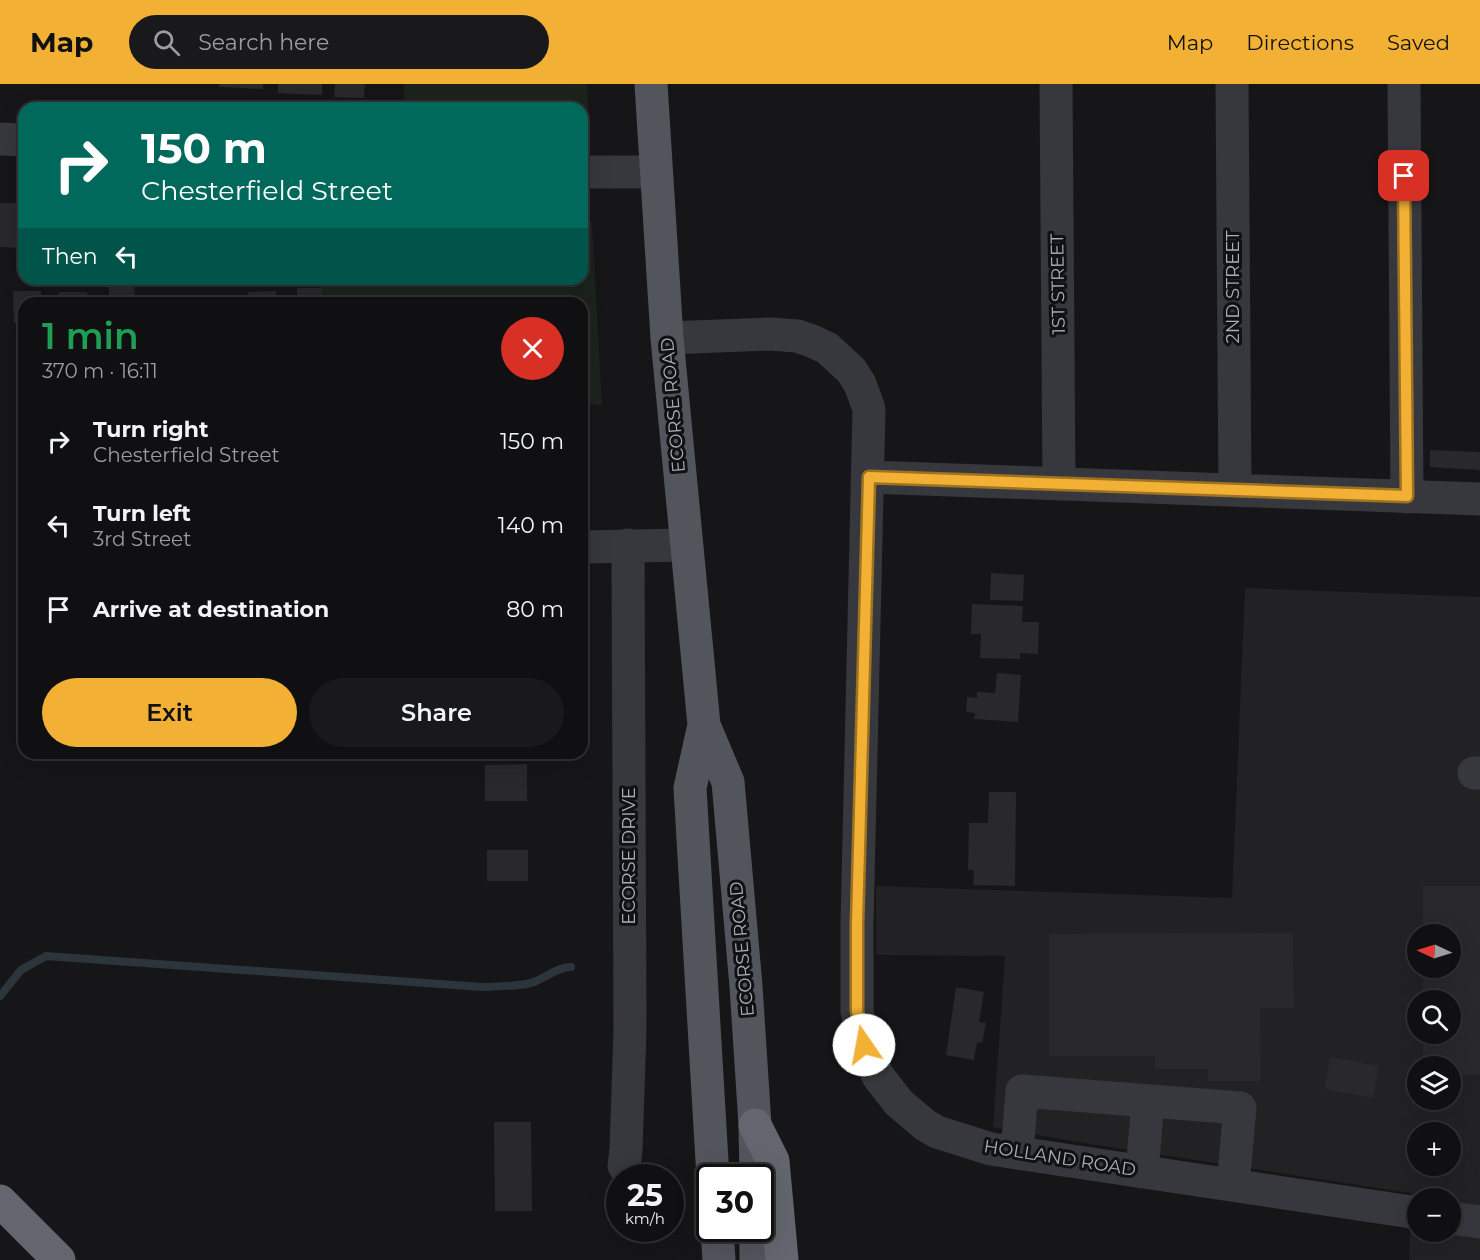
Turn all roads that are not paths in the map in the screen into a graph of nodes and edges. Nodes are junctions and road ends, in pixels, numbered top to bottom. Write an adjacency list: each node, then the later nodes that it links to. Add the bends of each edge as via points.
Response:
1 (651, 84): 8 (main road, ECORSE ROAD)
2 (1056, 84): 11 (street, 1ST STREET)
3 (1232, 84): 12 (street, 2ND STREET)
4 (1404, 84): 13 (street)
5 (0, 139): 6 (street)
6 (18, 140)
7 (588, 172): 8 (street)
8 (656, 172): 9 (main road, ECORSE ROAD)
9 (667, 338): 10 (street, HOLLAND ROAD, via 770,334 797,336 827,348 851,370 869,409); 16 (main road, ECORSE ROAD)
10 (869, 477): 11 (street); 21 (street, HOLLAND ROAD, via 857,924 857,1011 864,1045 878,1076 899,1103 925,1125 991,1149)
11 (1059, 484): 12 (street)
12 (1235, 490): 13 (street)
13 (1407, 496): 14 (street)
14 (1480, 499)
15 (628, 545): 16 (street); 17 (street); 22 (street, ECORSE DRIVE, via 630,1030)
16 (685, 545): 18 (main road, ECORSE ROAD)
17 (588, 547)
18 (704, 725): 20 (main road, ECORSE ROAD, via 728,782); 23 (main road, ECORSE ROAD, via 690,788)
19 (1148, 1101): 21 (street, via 1022,1091); 25 (street); 26 (street, via 1240,1107)
20 (755, 1125): 24 (main road, ECORSE ROAD); 36 (highway, via 773,1161)
21 (1017, 1153): 25 (street, HOLLAND ROAD)
22 (624, 1164)
23 (712, 1164)
24 (756, 1164)
25 (1142, 1172): 26 (street, HOLLAND ROAD)
26 (1233, 1185): 28 (street, HOLLAND ROAD)
27 (0, 1201): 33 (highway)
28 (1407, 1211)
29 (1461, 1219): 30 (street)
30 (1480, 1222)
31 (718, 1242): 34 (main road)
32 (756, 1242): 35 (main road)
33 (59, 1260)
34 (719, 1260)
35 (756, 1260)
36 (782, 1260)

